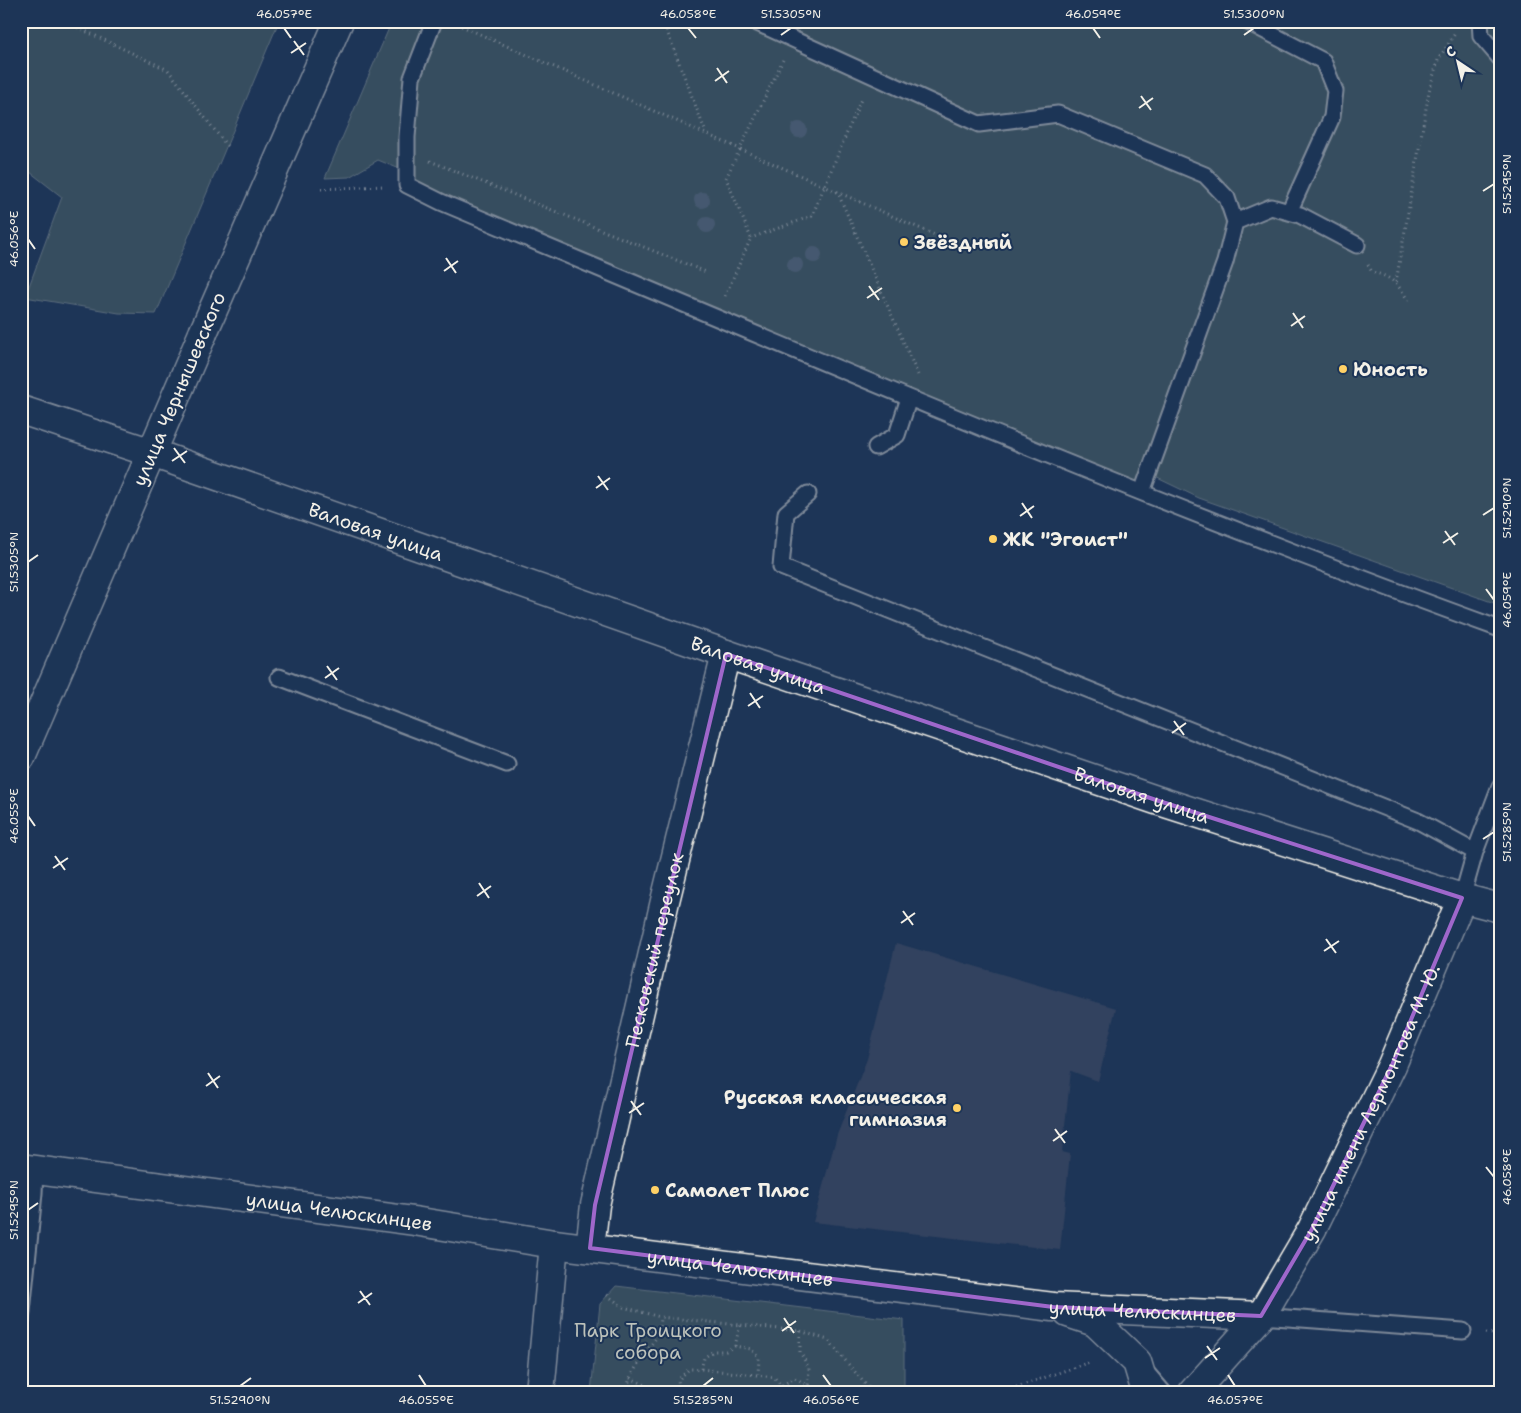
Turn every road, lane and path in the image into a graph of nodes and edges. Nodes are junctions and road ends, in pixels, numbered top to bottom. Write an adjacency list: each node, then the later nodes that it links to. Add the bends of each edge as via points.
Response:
1 (64, 21): 14 (path, via 168,70)
2 (339, 21): 34 (street, улица Чернышевского, bridge)
3 (434, 21): 17 (lane, via 412,78)
4 (452, 21): 13 (path)
5 (663, 21): 13 (path)
6 (753, 21): 10 (lane)
7 (1246, 21): 21 (lane, via 1323,61 1335,91 1332,117)
8 (1480, 21): 11 (lane, via 1481,36)
9 (1458, 29): 27 (path, via 1438,60 1429,91)
10 (793, 40): 12 (lane); 15 (path)
11 (1500, 58)
12 (872, 75): 18 (path); 22 (lane, via 980,124 1058,114 1205,175 1227,198)
13 (706, 134): 15 (path)
14 (227, 146)
15 (741, 149): 18 (path); 23 (path, via 726,178)
16 (427, 160): 26 (path)
17 (407, 185): 19 (path); 29 (lane)
18 (825, 186): 20 (path); 23 (path, via 812,216)
19 (321, 189)
20 (837, 191): 25 (path); 31 (path)
21 (1289, 212): 22 (lane, via 1271,207); 24 (lane)
22 (1235, 222): 35 (lane, via 1225,262)
23 (751, 238): 29 (path)
24 (1357, 244): 27 (path, via 1372,272)
25 (962, 247)
26 (706, 272)
27 (1396, 282): 28 (path)
28 (1410, 303)
29 (716, 317): 30 (lane)
30 (909, 398): 31 (lane); 33 (lane, via 898,434)
31 (933, 408): 35 (lane)
32 (21, 410): 34 (street, Валовая улица)
33 (876, 447)
34 (152, 453): 38 (street, Валовая улица); 40 (street, улица Чернышевского)
35 (1142, 492): 37 (lane, via 1351,575)
36 (808, 494): 43 (lane, via 786,513 781,567 1418,820)
37 (1500, 629)
38 (726, 654): 44 (street, Валовая улица, via 1156,800); 48 (street, Песковский переулок, via 595,1205)
39 (279, 677): 41 (lane)
40 (21, 757)
41 (508, 764)
42 (1500, 786): 43 (lane, улица имени Лермонтова М. Ю.)
43 (1475, 852): 44 (lane, улица имени Лермонтова М. Ю.)
44 (1462, 898): 45 (street, Валовая улица); 51 (street, улица имени Лермонтова М. Ю., via 1388,1073 1312,1229)
45 (1500, 908)
46 (28, 1170): 47 (street, улица Челюскинцев, via 414,1221); 53 (lane, via 34,1193)
47 (554, 1244): 48 (street, улица Челюскинцев); 65 (street)
48 (590, 1248): 50 (street, улица Челюскинцев)
49 (607, 1295): 52 (path, via 623,1307)
50 (1053, 1307): 51 (street, улица Челюскинцев); 59 (street, via 1095,1322)
51 (1261, 1316): 56 (lane, улица Челюскинцев); 76 (street, улица имени Лермонтова М. Ю.)
52 (660, 1317): 54 (path); 62 (path, via 658,1334)
53 (21, 1322)
54 (740, 1325): 55 (path); 57 (path)
55 (800, 1331): 64 (path, via 800,1352 809,1368); 72 (path, via 828,1340)
56 (1463, 1332)
57 (735, 1346): 60 (path, via 726,1351 713,1351 704,1358); 61 (path, via 751,1349 759,1358)
58 (1090, 1362): 73 (path)
59 (1137, 1362): 74 (street); 75 (lane)
60 (701, 1369): 61 (path); 68 (path, via 689,1369 678,1380)
61 (758, 1374): 63 (path, via 774,1377)
62 (630, 1378): 66 (path); 67 (path, via 648,1386)
63 (782, 1385): 64 (path, via 795,1378); 69 (path)
64 (808, 1386): 70 (path); 71 (path)
65 (540, 1392)
66 (626, 1392)
67 (653, 1392)
68 (680, 1392)
69 (787, 1392)
70 (801, 1392)
71 (819, 1392)
72 (872, 1392)
73 (1002, 1392)
74 (1146, 1392)
75 (1163, 1392)
76 (1193, 1392)

